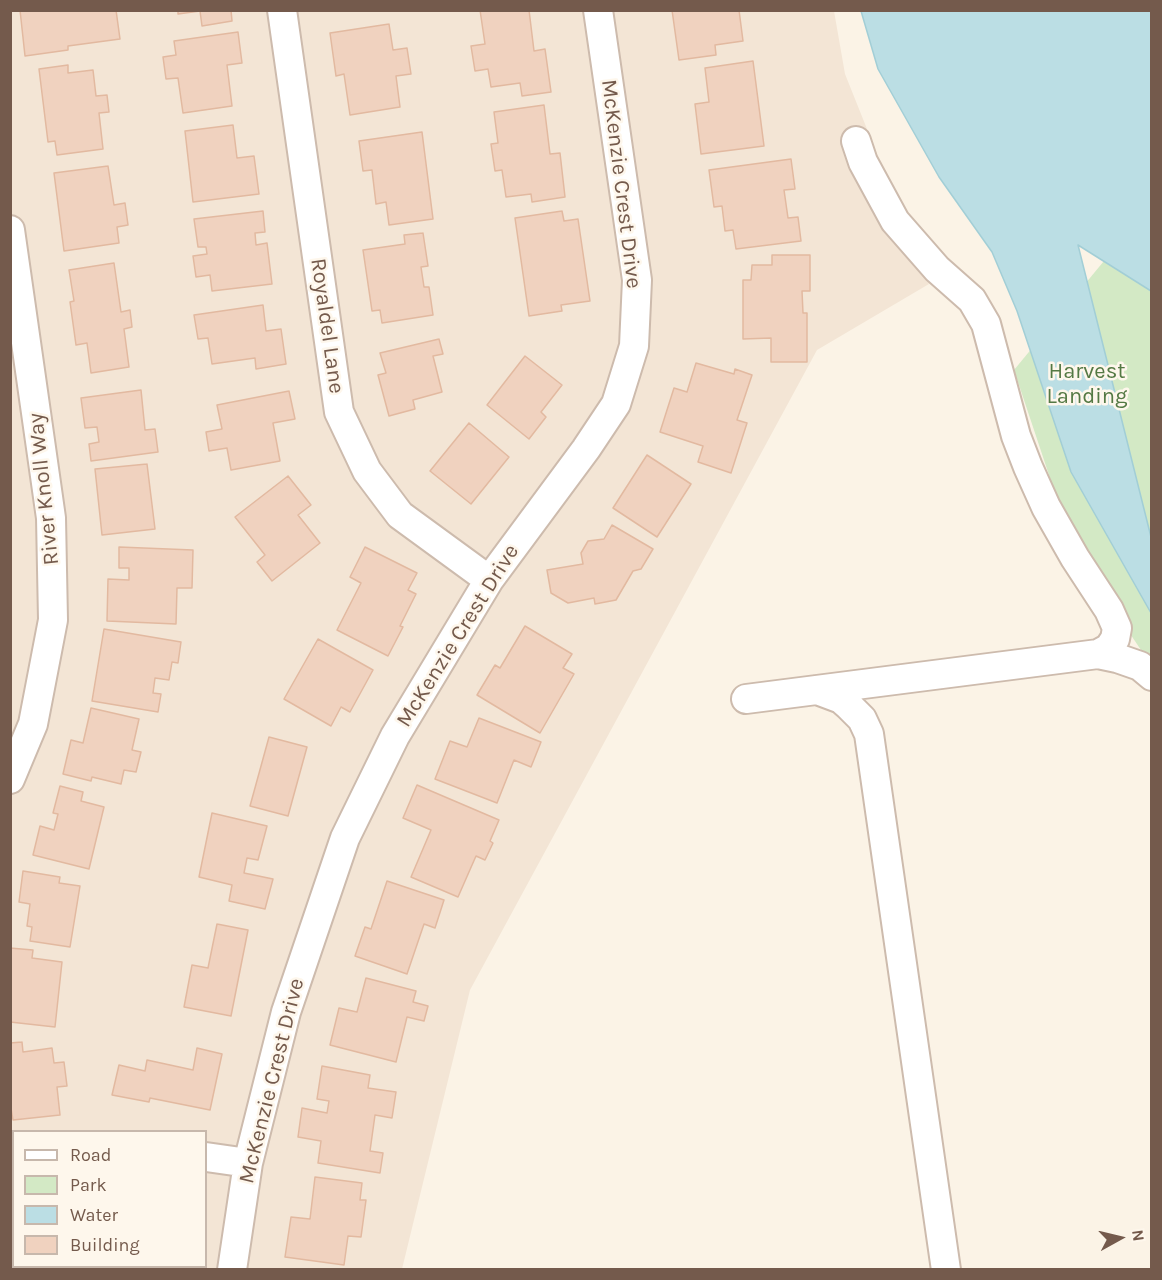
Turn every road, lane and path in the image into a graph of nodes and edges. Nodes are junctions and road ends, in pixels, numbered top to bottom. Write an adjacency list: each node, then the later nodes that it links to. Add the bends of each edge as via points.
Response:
1 (282, 10): 5 (street, Royaldel Lane, via 339,412 367,471 400,515)
2 (598, 10): 5 (street, McKenzie Crest Drive, via 636,280 634,346 615,404)
3 (856, 141): 6 (street, via 895,221 937,269 972,300 986,324 1028,467 1046,507)
4 (10, 230): 13 (street, River Knoll Way, via 51,518 53,621 33,724)
5 (489, 580): 15 (street, McKenzie Crest Drive, via 395,736 345,838 286,1012)
6 (1109, 610): 7 (street, via 1117,628 1115,639); 8 (street)
7 (1098, 654): 8 (street, via 1140,666); 9 (street)
8 (1152, 676)
9 (897, 680): 10 (street); 12 (street, via 872,702)
10 (817, 690): 11 (street); 12 (street, via 841,699 862,719)
11 (746, 699)
12 (869, 734): 17 (street)
13 (10, 779)
14 (207, 1157): 15 (street)
15 (248, 1163): 16 (street, McKenzie Crest Drive)
16 (232, 1269)
17 (946, 1269)

